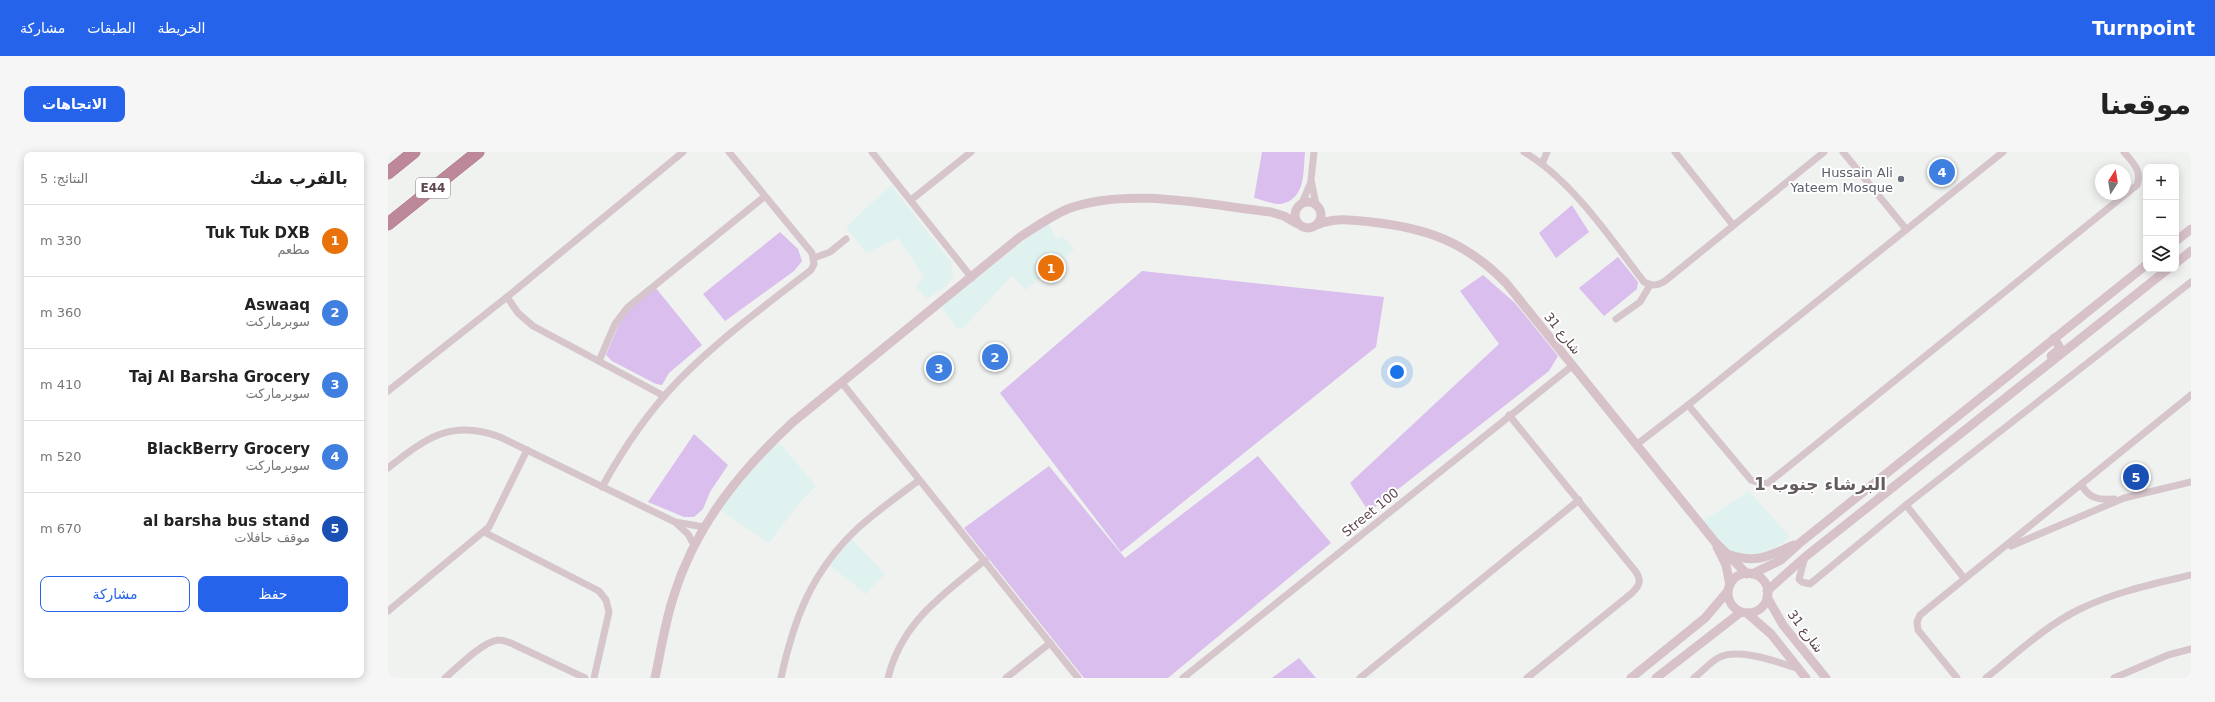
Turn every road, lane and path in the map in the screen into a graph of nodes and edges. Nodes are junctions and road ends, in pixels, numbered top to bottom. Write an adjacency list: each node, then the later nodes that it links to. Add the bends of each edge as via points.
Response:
1 (414, 152): 16 (highway)
2 (478, 152): 25 (highway, E44)
3 (683, 152): 40 (street)
4 (729, 152): 18 (street)
5 (872, 152): 19 (street)
6 (971, 152): 19 (street)
7 (1314, 152): 17 (street)
8 (1524, 152): 15 (street)
9 (1547, 152): 15 (street)
10 (1675, 152): 27 (street)
11 (1824, 152): 27 (street)
12 (1843, 152): 28 (street)
13 (2003, 152): 28 (street)
14 (2124, 152): 50 (street, via 2139,170 2140,178 2131,191 1768,483 1762,484 1751,480)
15 (1542, 164): 39 (street, via 1574,194 1644,282)
16 (388, 173)
17 (1311, 180): 20 (street); 21 (street)
18 (764, 197): 33 (street); 43 (street, via 628,307 615,324)
19 (911, 200): 37 (street)
20 (1300, 204): 21 (street, via 1312,202); 22 (street); 24 (street, via 1294,213)
21 (1317, 206): 23 (street, شارع 31); 26 (street, via 1321,216)
22 (1271, 212): 24 (street); 37 (street, via 1125,197 1096,201 1069,209 1044,221 1020,237)
23 (1341, 219): 26 (street, شارع 31); 44 (street, شارع 31, via 1386,224 1432,234 1473,253 1506,283)
24 (1296, 222): 26 (street, via 1307,228)
25 (388, 224)
26 (1317, 225)
27 (1733, 225): 39 (street, via 1665,281 1658,285)
28 (1906, 228): 50 (street)
29 (2191, 230): 31 (street)
30 (846, 239): 33 (street, via 830,252)
31 (2179, 239)
32 (2191, 250): 34 (street)
33 (814, 258): 49 (street, via 811,270 704,356)
34 (2179, 260)
35 (2143, 267): 42 (street)
36 (2164, 272): 46 (street)
37 (972, 278): 45 (street)
38 (2191, 282): 61 (street)
39 (1650, 285): 41 (street, via 1640,302)
40 (507, 297): 43 (street, via 518,313 533,326); 47 (street)
41 (1616, 319)
42 (2054, 338): 46 (street, via 2060,349 2028,377); 66 (street)
43 (599, 361): 49 (street)
44 (1572, 366): 51 (street, Street 100); 52 (street, شارع 31)
45 (842, 383): 55 (street); 63 (street, via 766,448 730,488)
46 (2023, 386): 70 (street)
47 (388, 391)
48 (2191, 395): 57 (street)
49 (664, 396): 58 (street, via 623,450)
50 (1688, 405): 52 (street)
51 (1509, 415): 60 (street); 90 (street, Street 100)
52 (1636, 445): 65 (street, شارع 31)
53 (527, 450): 54 (street, via 488,433 476,430 451,430 427,439); 58 (street); 64 (street, via 495,516)
54 (388, 468)
55 (918, 481): 71 (street); 86 (street, via 859,528 826,563 802,605 793,628)
56 (2191, 482): 59 (street)
57 (2081, 484): 59 (street, via 2085,491 2097,499); 68 (street)
58 (602, 487): 62 (street)
59 (2124, 498): 68 (street)
60 (1579, 500): 91 (street); 92 (street, via 1639,576 1639,586)
61 (1906, 505): 70 (street, via 1810,584 1799,579); 74 (street)
62 (675, 522): 63 (street); 67 (street, via 688,534)
63 (704, 527): 67 (street)
64 (484, 532): 77 (street); 84 (street, via 599,591 606,600 609,612)
65 (1715, 542): 69 (street, شارع 31); 75 (street, شارع 31, via 1726,565)
66 (1801, 542): 69 (street, via 1760,559 1751,560); 72 (street, via 1781,560)
67 (694, 545): 85 (street, via 674,595)
68 (2000, 551): 74 (street)
69 (1728, 554): 72 (street, شارع 31)
70 (1805, 557): 76 (street)
71 (985, 560): 79 (street); 87 (street, via 913,623 894,657)
72 (1750, 574): 75 (street, via 1738,576); 76 (street, via 1762,580)
73 (2191, 575): 99 (street, via 2110,596 2080,609 2051,626)
74 (1964, 578): 98 (street, via 1920,615 1917,622 1918,630)
75 (1729, 588): 78 (street, via 1730,601); 93 (street, via 1705,618)
76 (1767, 594): 78 (street, via 1760,609); 97 (street, شارع 31, via 1784,625)
77 (388, 611)
78 (1744, 612): 81 (street, via 1771,634); 94 (street)
79 (1050, 643): 88 (street); 89 (street)
80 (2191, 649): 100 (street, via 2168,655)
81 (1797, 668): 95 (street, via 1750,655 1727,654 1717,658); 96 (street)
82 (445, 678): 83 (street, via 488,643 497,640 515,644)
83 (585, 678)
84 (594, 678)
85 (655, 678)
86 (781, 678)
87 (888, 678)
88 (1006, 678)
89 (1078, 678)
90 (1183, 678)
91 (1360, 678)
92 (1527, 678)
93 (1631, 678)
94 (1656, 678)
95 (1694, 678)
96 (1806, 678)
97 (1826, 678)
98 (1957, 678)
99 (1986, 678)
100 (2114, 678)

